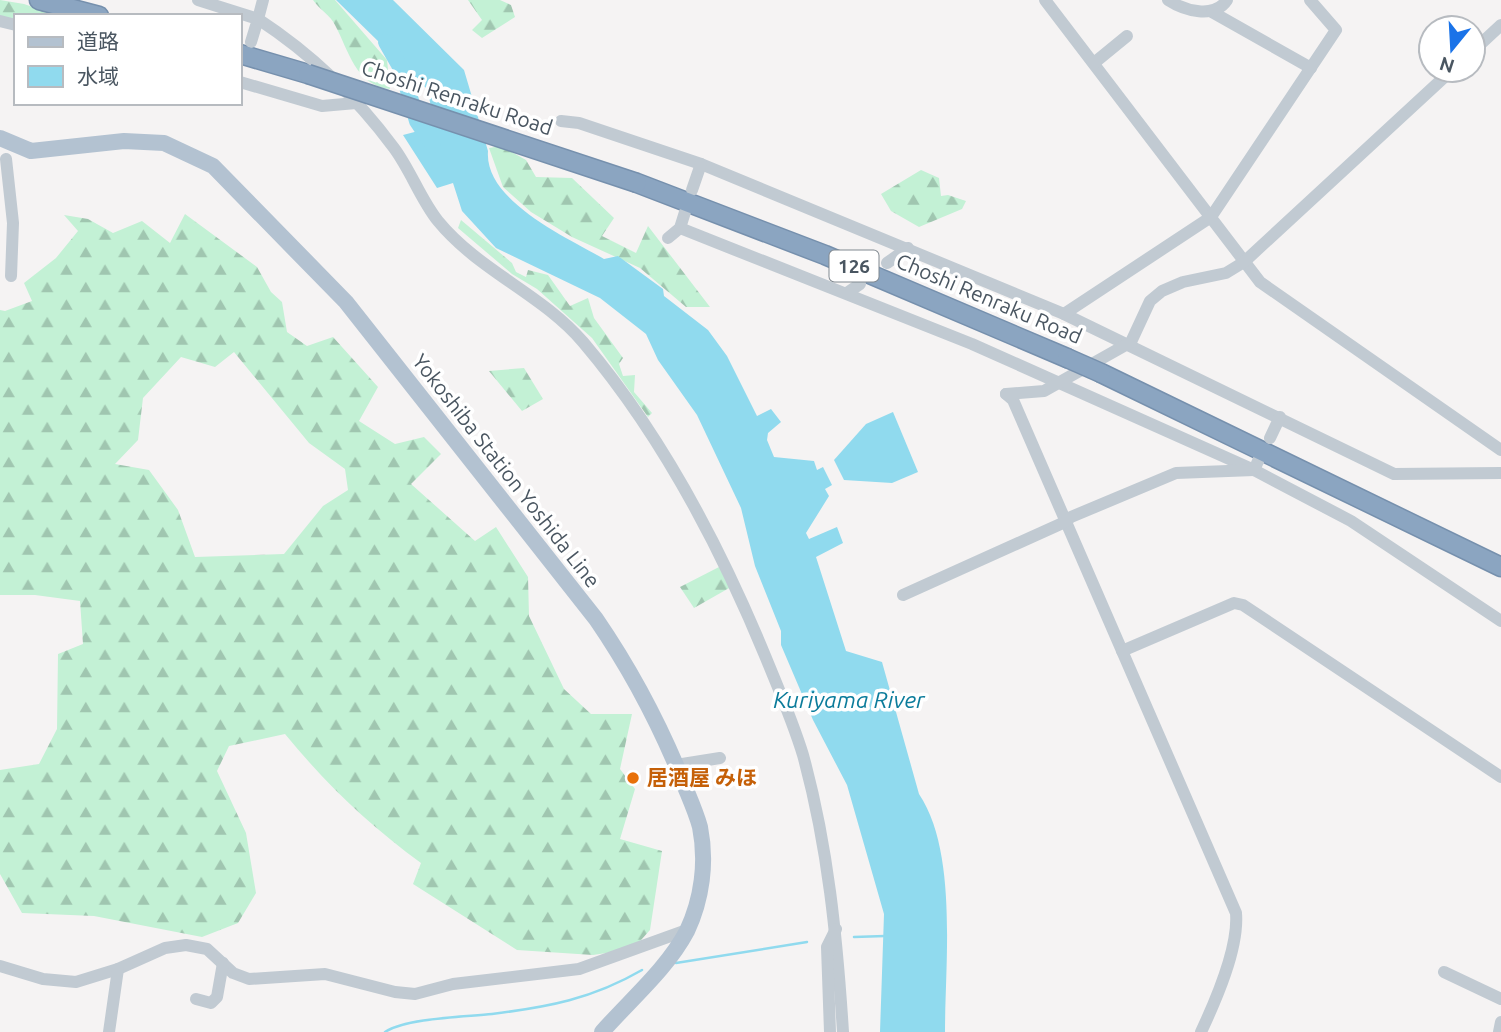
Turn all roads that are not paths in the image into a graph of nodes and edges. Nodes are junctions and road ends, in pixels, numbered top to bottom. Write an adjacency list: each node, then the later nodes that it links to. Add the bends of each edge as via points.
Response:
1 (39, 0): 9 (highway)
2 (198, 0): 10 (street)
3 (263, 0): 10 (street)
4 (1045, 0): 14 (street)
5 (1168, 0): 8 (street)
6 (1227, 0): 8 (street)
7 (1310, 0): 16 (street, via 1336,30)
8 (1212, 12): 16 (street)
9 (92, 14)
10 (258, 19): 15 (street); 18 (street, via 293,41)
11 (1501, 25): 13 (street)
12 (1128, 36): 14 (street)
13 (1487, 38)
14 (1094, 63): 24 (street)
15 (242, 65): 18 (street, via 322,106); 42 (highway, Choshi Renraku Road / 126, bridge, via 307,74 637,183 851,265 1220,428)
16 (1311, 68): 24 (street)
17 (1437, 84): 28 (street)
18 (356, 103): 49 (street, via 396,150 438,221 581,340 620,388 683,484 742,601 793,724 824,849)
19 (561, 121): 21 (street, via 616,134)
20 (5, 151): 30 (street, via 13,223); 47 (main road, Yokoshiba Station Yoshida Line, via 124,141 164,144 201,158 225,176 346,302 596,619 632,674)
21 (701, 164): 22 (street); 27 (street)
22 (692, 190)
23 (685, 212): 25 (street)
24 (1210, 217): 28 (street); 33 (street)
25 (680, 228): 26 (street); 32 (street)
26 (668, 238)
27 (908, 248): 29 (street); 33 (street)
28 (1244, 262): 34 (street, via 1226,273 1162,291 1150,301); 38 (street, via 1274,294)
29 (887, 263)
30 (11, 276)
31 (860, 284): 32 (street)
32 (847, 293): 35 (street)
33 (1064, 314): 34 (street)
34 (1126, 345): 35 (street); 36 (street)
35 (1058, 381): 39 (street); 41 (street, via 1044,391 1006,394 1013,400)
36 (1280, 418): 37 (street); 40 (street, via 1394,474)
37 (1270, 438)
38 (1501, 450)
39 (1257, 464): 41 (street, via 1176,472); 44 (street)
40 (1501, 473)
41 (1065, 522): 43 (street); 45 (street)
42 (1501, 567)
43 (903, 594)
44 (1501, 621)
45 (1122, 651): 48 (street, via 1234,603 1243,605); 62 (street, via 1236,913 1223,977)
46 (720, 758): 47 (street)
47 (676, 765): 50 (main road, Yokoshiba Station Yoshida Line, via 699,825 703,859 701,890)
48 (1501, 777)
49 (836, 929): 60 (street, via 827,947); 61 (street)
50 (687, 930): 51 (street, via 579,969 453,984 415,995 325,974 250,979 233,973); 59 (main road, Yokoshiba Station Yoshida Line, via 672,954)
51 (223, 963): 53 (street, via 207,949 186,945 141,956); 55 (street, via 217,997 211,1003)
52 (0, 966): 53 (street, via 64,982)
53 (118, 969): 58 (street)
54 (1444, 972): 56 (street)
55 (196, 999)
56 (1501, 999)
57 (1501, 1023): 63 (street)
58 (109, 1032)
59 (601, 1032)
60 (830, 1032)
61 (843, 1032)
62 (1202, 1032)
63 (1499, 1032)

